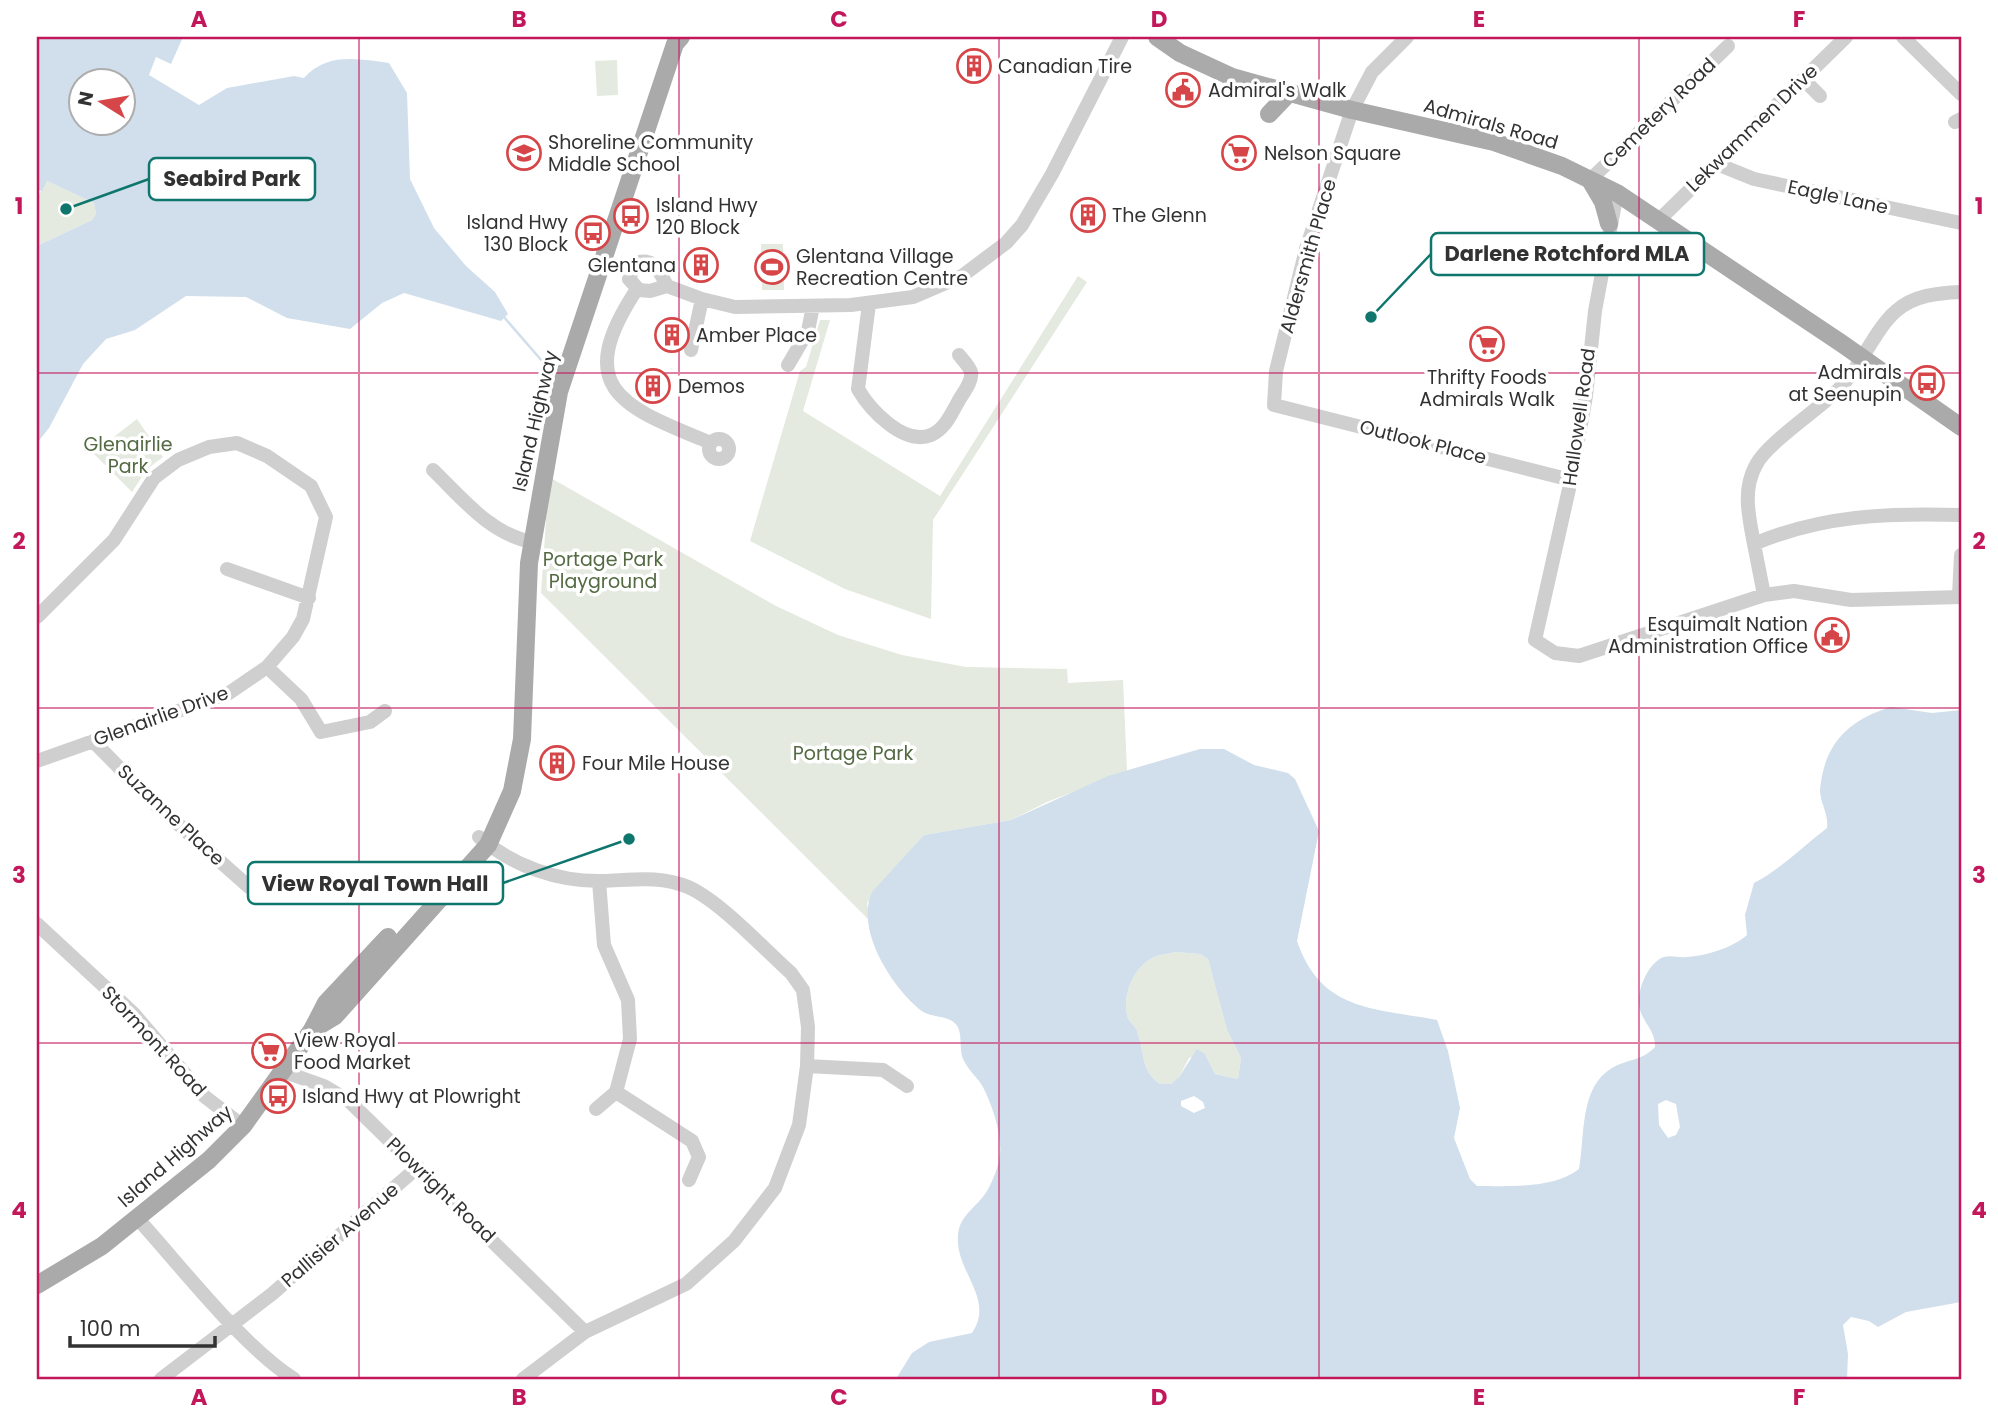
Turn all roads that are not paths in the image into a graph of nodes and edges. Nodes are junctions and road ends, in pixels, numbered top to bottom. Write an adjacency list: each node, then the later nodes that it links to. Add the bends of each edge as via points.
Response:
1 (681, 37): 36 (main road, Island Highway, via 559,392)
2 (1122, 37): 24 (street, via 1039,198 1006,243 962,276 933,290)
3 (1157, 37): 9 (main road, Admirals Road, via 1202,65)
4 (1407, 37): 13 (street, Aldersmith Place, via 1372,72)
5 (1846, 37): 8 (street, Lekwammen Drive)
6 (1912, 39): 11 (street)
7 (1728, 46): 15 (street, Cemetery Road)
8 (1803, 79): 12 (street); 14 (street, Lekwammen Drive)
9 (1262, 86): 10 (main road, Admirals Road); 10 (main road, via 1269,114)
10 (1289, 93): 13 (main road, Admirals Road)
11 (1961, 94)
12 (1820, 96)
13 (1352, 110): 15 (main road, Admirals Road, via 1494,142); 30 (street, Aldersmith Place, via 1306,249 1276,371)
14 (1717, 164): 17 (street, Lekwammen Drive); 18 (street, Eagle Lane, via 1754,179)
15 (1590, 180): 16 (main road, Admirals Road); 19 (main road)
16 (1617, 192): 17 (main road, Admirals Road); 19 (street, Hallowell Road)
17 (1659, 220): 28 (main road, Admirals Road)
18 (1961, 223)
19 (1609, 224): 34 (street, Hallowell Road)
20 (667, 286): 21 (street); 21 (street, via 657,267 643,261 631,270 629,279); 23 (street)
21 (637, 289): 32 (street, via 609,344 611,382 631,408)
22 (1961, 292): 28 (street, via 1930,293 1896,311)
23 (702, 299): 25 (street, via 735,307); 26 (street)
24 (869, 304): 25 (street); 27 (street, via 859,389 873,410 900,429 922,437 933,434 949,419 971,378 971,370)
25 (813, 306): 29 (street, via 808,331)
26 (691, 350)
27 (959, 355)
28 (1863, 358): 31 (main road, Admirals Road); 37 (street, via 1840,388 1768,448 1756,465 1747,504)
29 (788, 365)
30 (1274, 405): 34 (street, Outlook Place)
31 (1961, 427)
32 (710, 443)
33 (433, 470): 36 (street, via 486,521 511,538)
34 (1571, 480): 40 (street, Hallowell Road, via 1535,640 1555,653 1590,654)
35 (1961, 515): 37 (street, via 1854,516 1779,533)
36 (532, 542): 48 (main road, Island Highway, via 518,768 512,791)
37 (1754, 544): 40 (street)
38 (1961, 555): 41 (street)
39 (227, 569): 42 (street)
40 (1764, 595): 41 (street, via 1794,591 1851,600)
41 (1960, 596)
42 (309, 598): 43 (street, Glenairlie Drive, via 326,517 311,486 250,446 225,443 194,452 154,478 114,540); 44 (street, Glenairlie Drive, via 293,637)
43 (37, 617)
44 (267, 667): 45 (street, via 301,699 321,732 370,722); 46 (street, Glenairlie Drive, via 229,694)
45 (385, 711)
46 (93, 741): 47 (street, Glenairlie Drive); 50 (street, Suzanne Place)
47 (37, 761)
48 (484, 841): 49 (street, via 538,871); 53 (main road, Island Highway, via 335,1016 312,1030)
49 (599, 881): 52 (street, via 657,878 689,888 791,973 803,990); 55 (street, via 604,945 628,1000 630,1039)
50 (249, 887)
51 (37, 924): 57 (street, Stormont Road, via 134,1014 204,1096)
52 (807, 1066): 54 (street, via 883,1070); 63 (street, via 799,1125 775,1188 734,1241 687,1284)
53 (282, 1071): 57 (main road, Island Highway); 58 (street, Plowright Road, via 349,1101)
54 (907, 1086)
55 (616, 1092): 56 (street); 59 (street, via 692,1141 699,1157)
56 (596, 1109)
57 (243, 1126): 60 (main road, Island Highway)
58 (418, 1167): 62 (street, Pallisier Avenue); 63 (street, Plowright Road)
59 (689, 1180)
60 (137, 1218): 61 (main road, Island Highway, via 102,1246); 62 (street)
61 (37, 1284)
62 (232, 1323): 64 (street, Pallisier Avenue); 65 (street)
63 (585, 1332): 66 (street)
64 (161, 1379)
65 (294, 1379)
66 (523, 1379)

